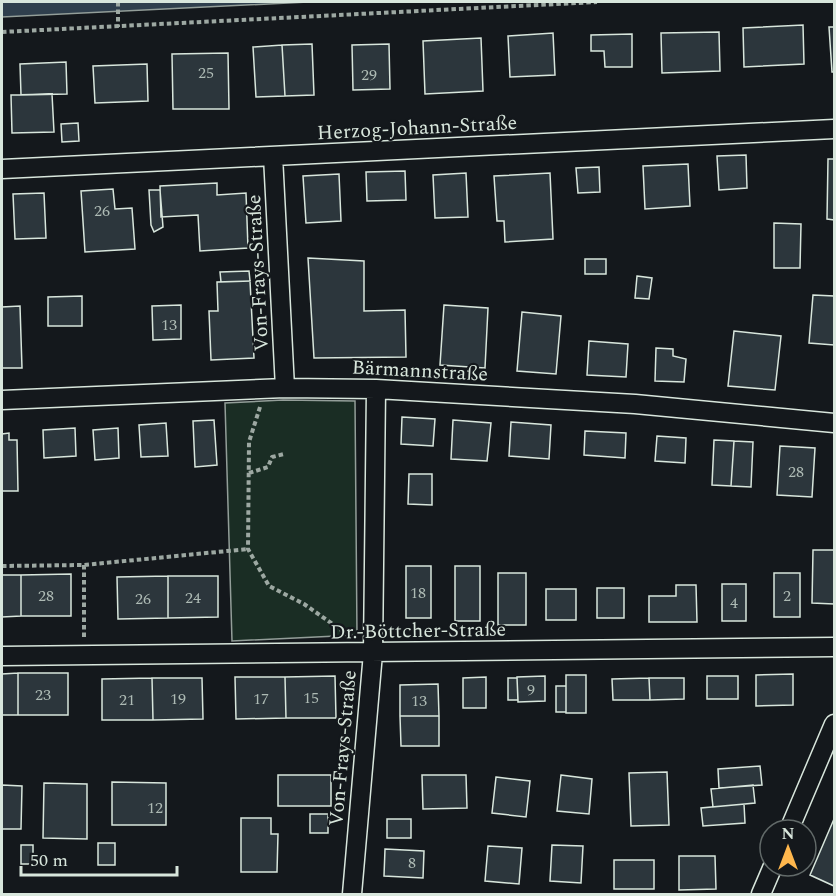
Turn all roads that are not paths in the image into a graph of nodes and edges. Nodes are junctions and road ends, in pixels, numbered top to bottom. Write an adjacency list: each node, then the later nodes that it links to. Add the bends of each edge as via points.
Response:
1 (834, 129): 2 (street, Herzog-Johann-Straße)
2 (273, 156): 3 (street, Herzog-Johann-Straße); 4 (street, Von-Frays-Straße)
3 (2, 169)
4 (285, 388): 5 (street, Bärmannstraße); 6 (street, Bärmannstraße)
5 (376, 388): 7 (street, Bärmannstraße, via 636,404); 9 (street, Von-Frays-Straße)
6 (2, 400)
7 (834, 423)
8 (834, 647): 9 (street, Dr.-Böttcher-Straße)
9 (373, 653): 10 (street, Dr.-Böttcher-Straße); 14 (street, Von-Frays-Straße)
10 (2, 656)
11 (834, 724): 12 (street)
12 (794, 818)
13 (768, 878): 15 (street)
14 (352, 894)
15 (761, 894)

